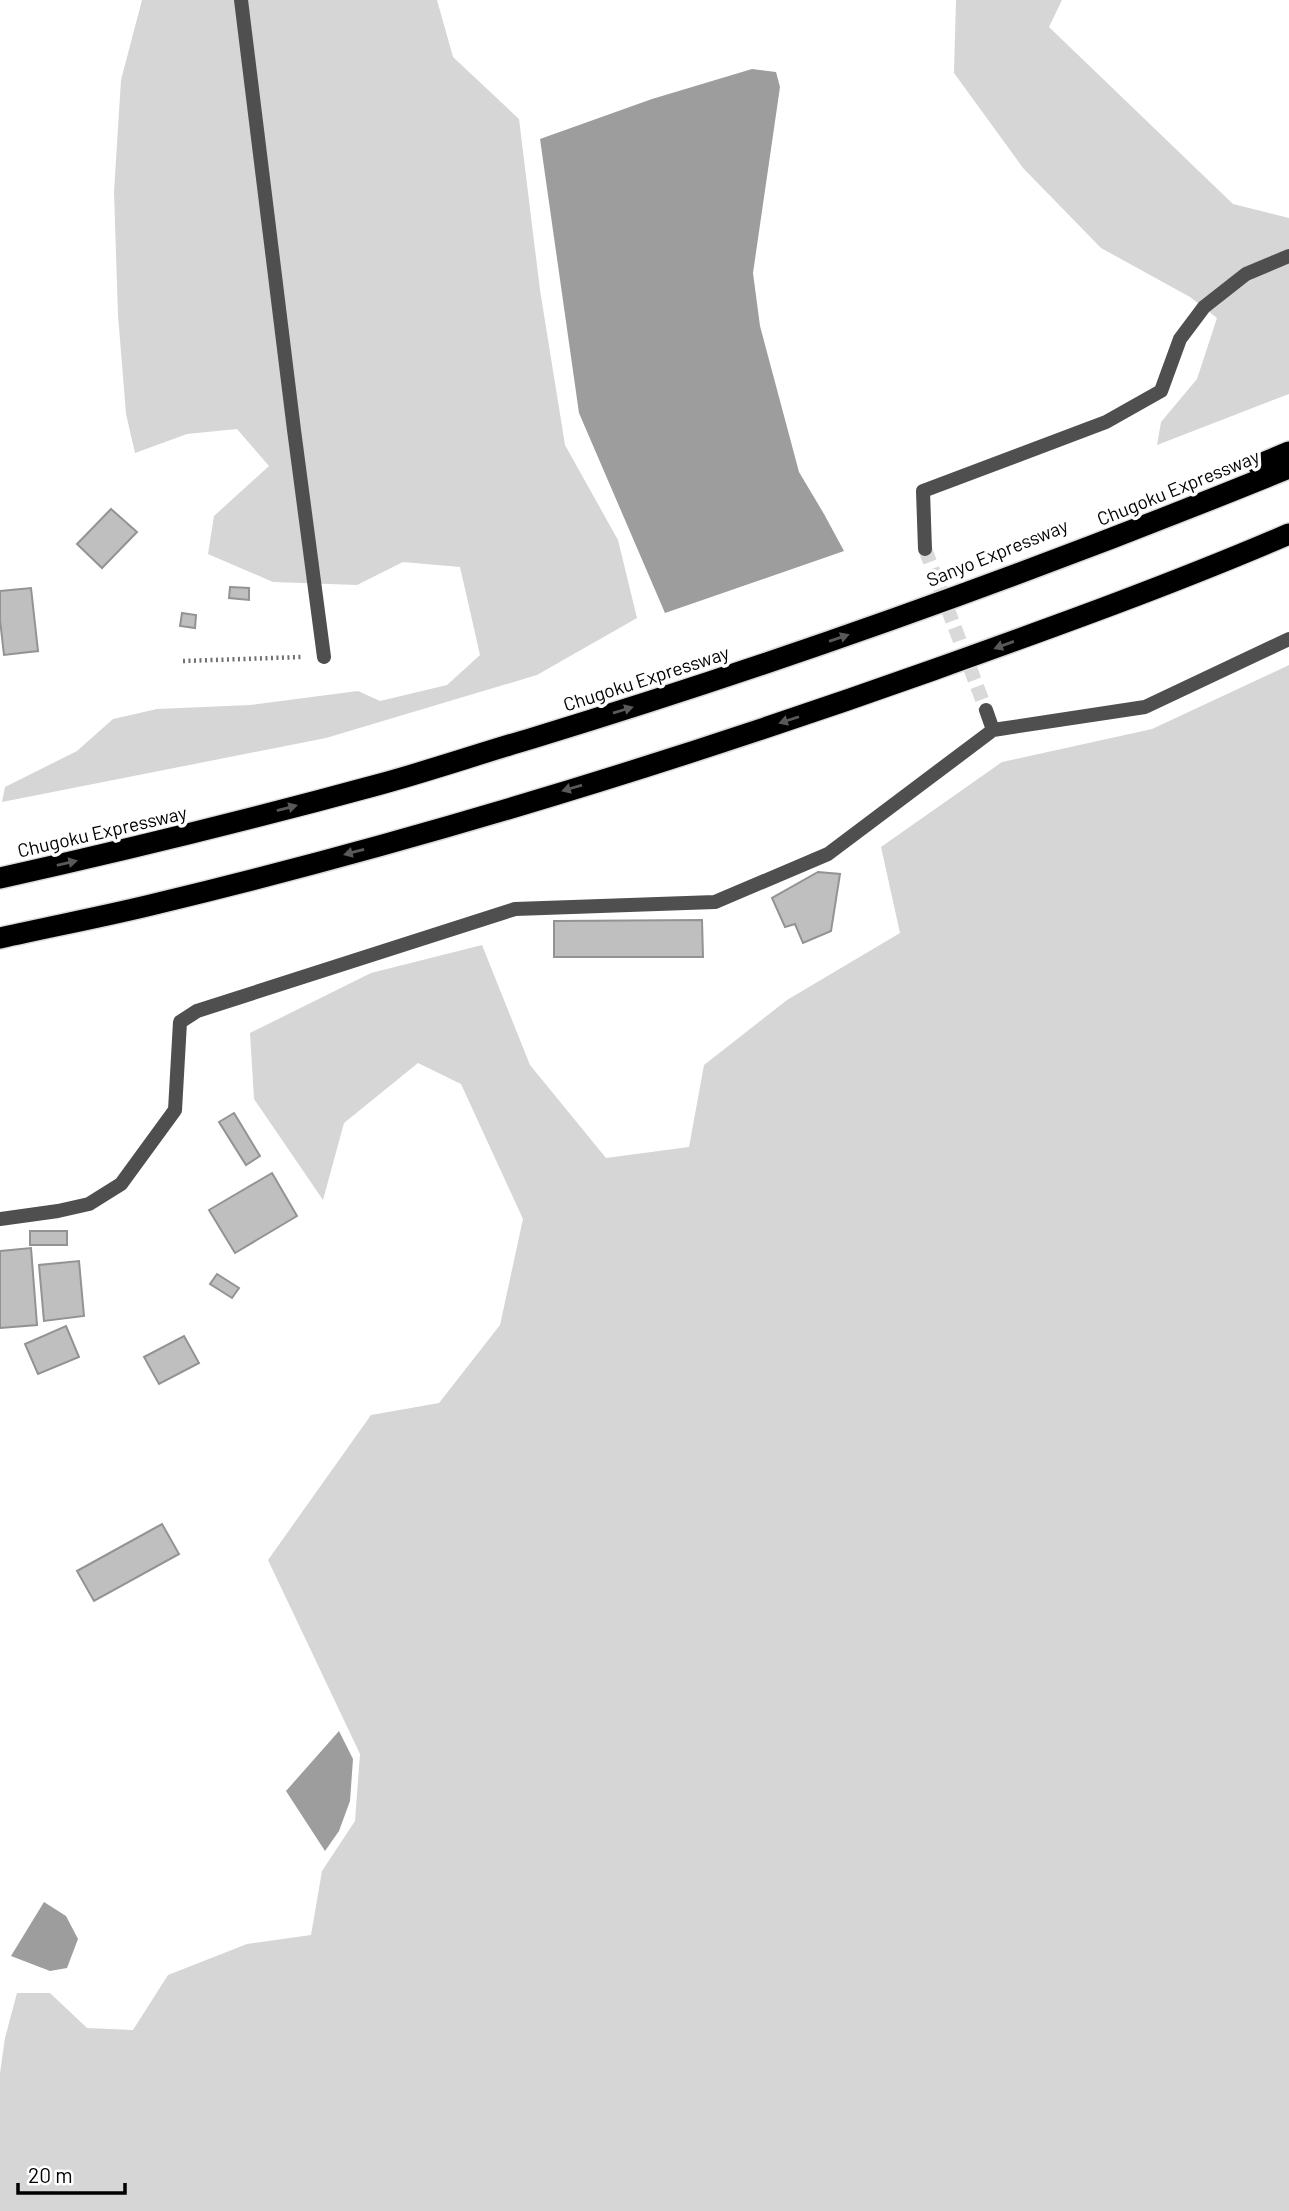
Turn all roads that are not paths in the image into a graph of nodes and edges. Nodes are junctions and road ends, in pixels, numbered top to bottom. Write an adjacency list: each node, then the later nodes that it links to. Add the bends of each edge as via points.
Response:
1 (241, 0): 11 (street)
2 (1289, 256): 7 (street, via 1245,274 1204,307 1180,339 1161,391 1107,422 923,491)
3 (1289, 452): 9 (highway, Sanyo Expressway)
4 (1289, 468): 9 (highway, Chugoku Expressway)
5 (1289, 534): 8 (highway)
6 (1289, 545): 8 (highway)
7 (925, 549)
8 (1068, 622): 15 (highway, one-way to 15, via 823,709 603,779 186,896)
9 (876, 626): 14 (highway, Chugoku Expressway, one-way to 9, via 153,844 379,784 639,706)
10 (1289, 639): 13 (street, via 1145,707)
11 (324, 657)
12 (986, 710): 13 (street)
13 (993, 730): 16 (street, via 828,854 715,902 515,909 197,1011 180,1022 175,1110 121,1184 89,1205)
14 (0, 878)
15 (0, 938)
16 (0, 1219)

